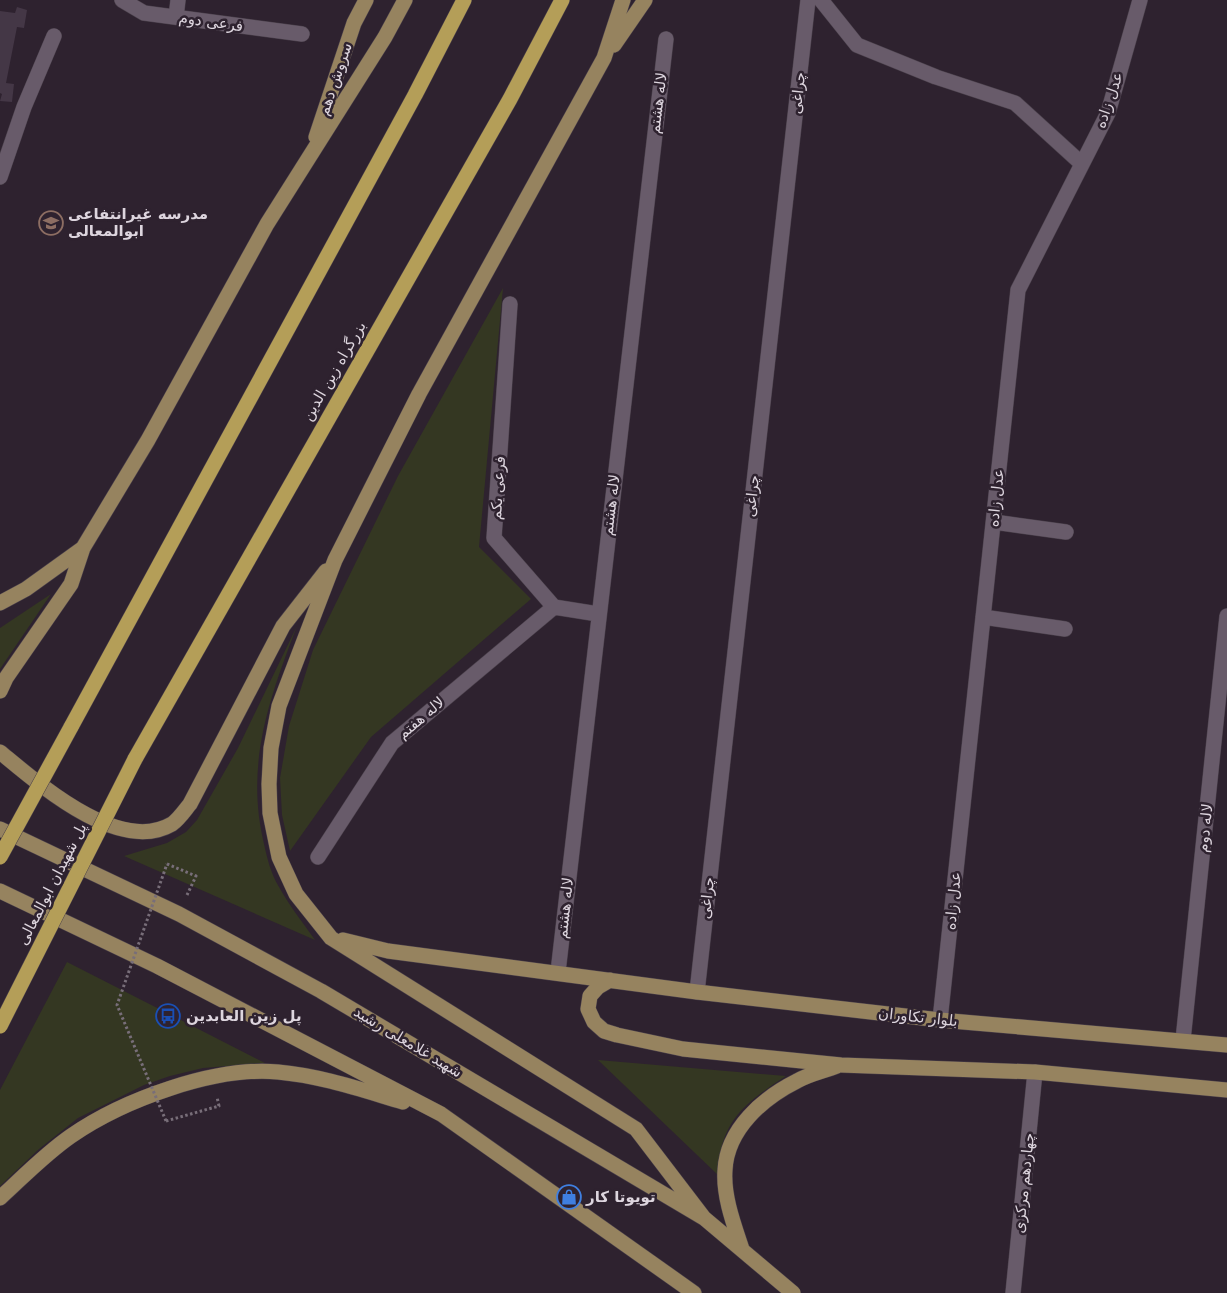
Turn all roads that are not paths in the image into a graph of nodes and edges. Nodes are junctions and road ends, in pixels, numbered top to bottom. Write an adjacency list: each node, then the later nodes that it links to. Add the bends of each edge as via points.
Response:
1 (122, 0): 12 (street, فرعی دوم, via 144,13)
2 (178, 0): 12 (street)
3 (366, 0): 17 (main road, سروش دهم, via 354,23)
4 (405, 0): 17 (main road)
5 (464, 0): 35 (highway, bridge, via 406,113)
6 (562, 0): 33 (highway, بزرگراه زین الدین, via 510,99)
7 (623, 0): 16 (main road)
8 (646, 0): 16 (main road)
9 (808, 0): 41 (street, چراغی)
10 (821, 0): 18 (street, via 857,46 1015,103)
11 (1140, 0): 18 (street, عدل زاده, via 1108,113)
12 (176, 17): 13 (street, فرعی دوم)
13 (302, 34)
14 (54, 36): 19 (street)
15 (666, 39): 27 (street, لاله هشتم)
16 (604, 58): 24 (main road, via 424,385)
17 (308, 160): 23 (main road, via 267,224 148,440)
18 (1082, 164): 21 (street, عدل زاده, via 1018,290)
19 (0, 176)
20 (510, 304): 26 (street, فرعی یکم, via 494,538)
21 (994, 522): 22 (street); 29 (street, عدل زاده)
22 (1066, 532)
23 (83, 548): 25 (main road, via 26,589); 31 (main road, via 71,584)
24 (334, 560): 32 (main road, via 284,626 190,804 172,823 150,832 116,829 62,801); 38 (main road, via 279,706 271,748 269,784 270,813 279,857 296,894)
25 (0, 603)
26 (554, 607): 27 (street); 36 (street, لاله هفتم, via 392,743)
27 (598, 614): 39 (street, لاله هشتم)
28 (1227, 616): 44 (street, لاله دوم)
29 (983, 617): 30 (street); 42 (street, عدل زاده)
30 (1065, 629)
31 (0, 691)
32 (0, 752)
33 (135, 759): 43 (highway, پل شهیدان ابوالمعالی, bridge)
34 (0, 829): 51 (main road, شهید غلامعلی رشید, via 179,914 321,991)
35 (0, 857)
36 (318, 857)
37 (0, 891): 49 (main road, via 157,966)
38 (331, 938): 39 (main road, بلوار تکاوران, via 388,951); 51 (main road, via 636,1130)
39 (558, 972): 40 (main road, بلوار تکاوران)
40 (610, 980): 41 (main road, بلوار تکاوران); 46 (main road, via 590,996 588,1009 594,1022 604,1031 683,1049)
41 (697, 992): 42 (main road, بلوار تکاوران)
42 (940, 1020): 44 (main road, بلوار تکاوران)
43 (0, 1026)
44 (1183, 1040): 45 (main road, بلوار تکاوران)
45 (1227, 1045)
46 (842, 1065): 47 (main road); 52 (main road, via 797,1080 753,1112 739,1129 724,1170 730,1212)
47 (1035, 1072): 48 (main road); 55 (street, چهاردهم مرکزی)
48 (1227, 1090)
49 (441, 1114): 50 (main road, via 322,1078 276,1072 211,1077 165,1090 108,1115 72,1136); 53 (main road)
50 (0, 1198)
51 (704, 1218): 52 (main road, شهید غلامعلی رشید)
52 (742, 1249): 54 (main road, شهید غلامعلی رشید)
53 (694, 1293)
54 (794, 1293)
55 (1014, 1293)

